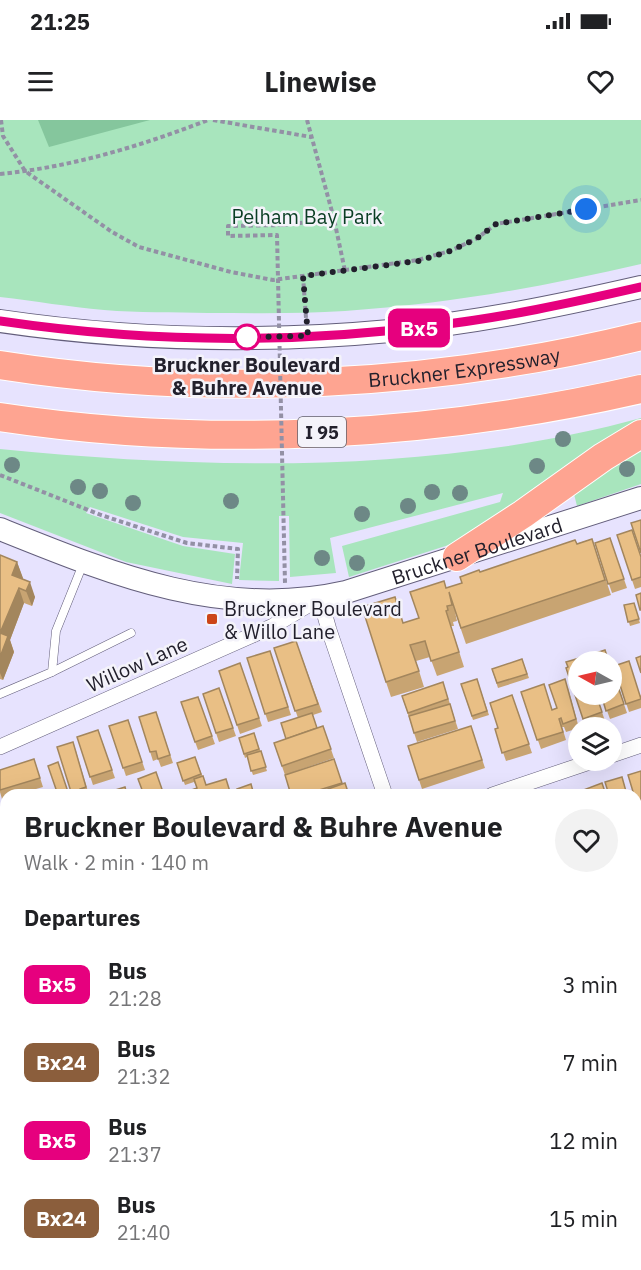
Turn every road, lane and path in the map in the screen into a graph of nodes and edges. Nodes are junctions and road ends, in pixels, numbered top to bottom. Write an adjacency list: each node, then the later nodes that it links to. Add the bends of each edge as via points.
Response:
1 (1, 120): 5 (path)
2 (208, 120): 7 (path, via 105,155)
3 (213, 120): 6 (path)
4 (307, 120): 6 (path)
5 (1, 135): 7 (path)
6 (311, 137): 10 (path)
7 (25, 171): 8 (path); 12 (path, via 139,247 273,280)
8 (0, 174)
9 (641, 200): 11 (path, via 496,224 476,239 418,261)
10 (334, 219): 11 (path); 29 (path, bridge, via 228,226 228,236 277,235)
11 (345, 271): 12 (path)
12 (303, 276): 16 (path)
13 (641, 287): 16 (main road, via 491,318 390,331)
14 (641, 320): 18 (highway)
15 (0, 321): 16 (main road, via 148,336)
16 (308, 336)
17 (641, 336): 18 (highway, Bruckner Expressway)
18 (544, 356): 19 (highway, Bruckner Expressway, via 362,380 291,382 154,381)
19 (0, 365)
20 (641, 389): 21 (highway, I 95, via 502,415 325,432 148,432)
21 (0, 417)
22 (641, 434): 26 (highway)
23 (0, 475): 28 (path, via 101,515 187,543 238,549)
24 (641, 498): 26 (main road, Bruckner Boulevard)
25 (0, 529): 27 (main road, Bruckner Boulevard)
26 (457, 557): 30 (main road, Bruckner Boulevard)
27 (83, 563): 30 (main road, Bruckner Boulevard, via 139,581 215,597 273,601); 32 (lane, via 56,631)
28 (237, 582)
29 (285, 583)
30 (320, 598): 35 (street, Willow Lane, via 273,626); 38 (street)
31 (131, 633): 32 (lane)
32 (52, 672): 33 (lane)
33 (0, 694)
34 (641, 745): 36 (street)
35 (0, 747)
36 (622, 752)
37 (568, 769): 39 (street)
38 (383, 789)
39 (510, 789)

